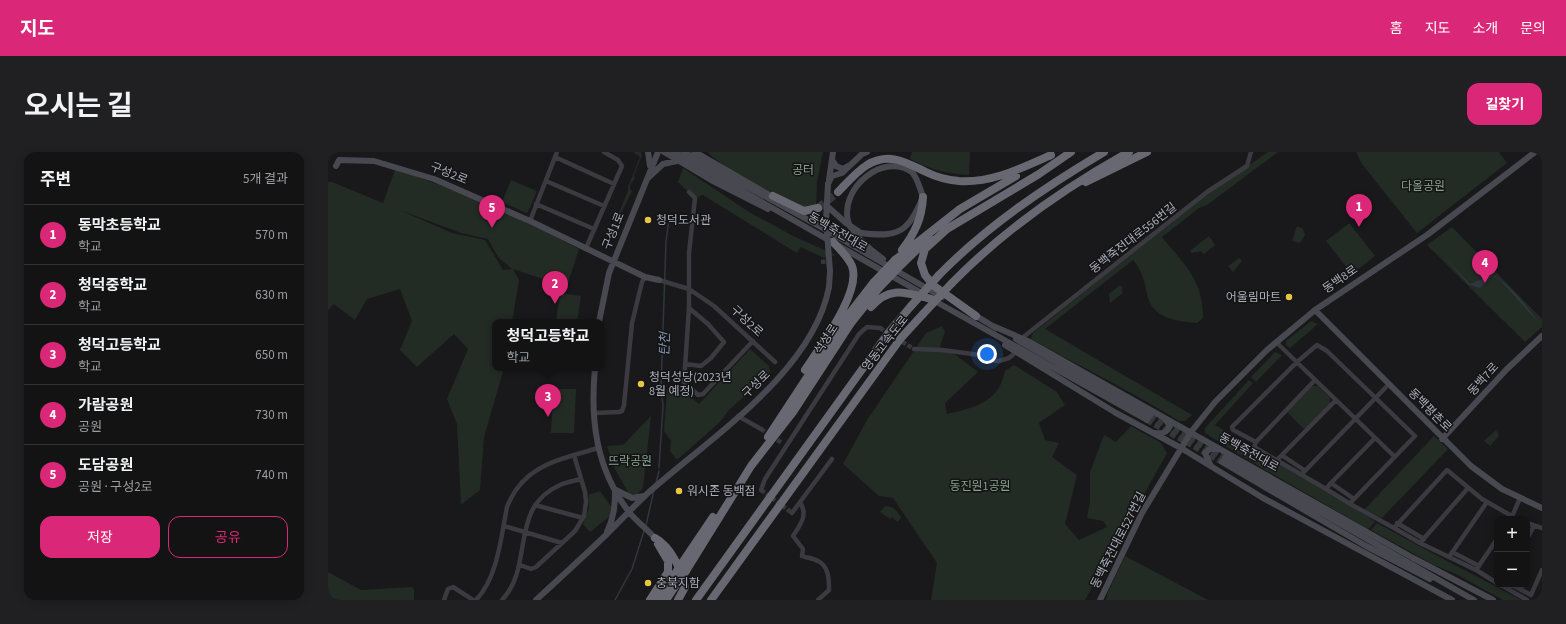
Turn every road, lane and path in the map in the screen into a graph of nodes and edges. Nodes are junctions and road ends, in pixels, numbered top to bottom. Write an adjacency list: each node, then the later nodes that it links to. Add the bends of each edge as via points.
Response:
1 (604, 152): 27 (street, via 618,160 622,166)
2 (648, 152): 23 (main road)
3 (658, 152): 23 (main road, 구성1로)
4 (664, 152): 19 (main road, 동백죽전대로)
5 (684, 152): 38 (main road, 동백죽전대로)
6 (695, 152): 31 (main road)
7 (833, 152): 20 (main road, 구성로)
8 (867, 152): 21 (main road)
9 (1068, 152): 44 (highway, 석성로, via 962,214)
10 (1072, 152): 24 (highway)
11 (1079, 152): 24 (highway)
12 (1104, 152): 146 (highway, 영동고속도로, bridge, via 1008,215 939,275 889,332)
13 (1129, 152): 33 (highway, 영동고속도로)
14 (1146, 152): 33 (highway)
15 (1251, 152): 58 (street, 동백죽전대로556번길, via 1247,166 1207,192)
16 (1535, 152): 52 (main road, 동백8로, via 1427,235)
17 (1054, 153): 30 (highway, via 1005,176 973,181 942,178 901,160 882,159 865,166); 44 (highway, 석성로, via 960,208)
18 (556, 154): 26 (street); 27 (street)
19 (674, 156): 25 (main road, via 672,161 663,164); 41 (main road, 동백죽전대로, via 758,205 785,215)
20 (832, 160): 21 (main road, via 836,166 843,169); 28 (main road, 구성로)
21 (851, 164): 28 (main road, via 842,173 832,176)
22 (336, 166): 39 (main road, 구성2로, via 339,160 388,163 456,187)
23 (650, 170): 25 (main road, 구성1로)
24 (1039, 174): 53 (highway, via 947,229 926,249 921,263 924,275 934,286)
25 (646, 180): 43 (main road, 구성1로)
26 (546, 181): 34 (street); 35 (street)
27 (614, 184): 35 (street)
28 (828, 184): 36 (main road, 구성로, bridge)
29 (689, 192): 49 (street, via 695,198 689,253)
30 (838, 192)
31 (773, 196): 37 (highway, via 804,212); 38 (main road)
32 (923, 198): 36 (main road, bridge, via 914,219 904,228 881,236 861,234); 44 (highway, via 922,213 915,232); 45 (main road, via 912,172 894,163 881,164 870,169 858,179 851,192 848,221 863,242)
33 (1049, 201): 147 (highway, 영동고속도로, bridge, via 996,242 952,283 901,338)
34 (536, 204): 39 (street); 40 (street)
35 (604, 206): 40 (street)
36 (827, 206): 73 (main road, 구성로, bridge, via 829,287 820,318 781,375)
37 (818, 208)
38 (795, 213): 45 (main road, 동백죽전대로)
39 (530, 221): 42 (main road, 구성2로)
40 (594, 229): 42 (street)
41 (834, 242): 50 (main road, 동백죽전대로); 70 (highway, via 852,267 854,278 851,292 804,372)
42 (586, 248): 43 (main road, 구성2로)
43 (613, 261): 46 (main road, 구성2로); 54 (main road, 구성1로)
44 (898, 262): 48 (highway, 석성로, bridge)
45 (903, 275): 53 (main road, 동백죽전대로)
46 (645, 277): 47 (main road, 구성2로); 72 (street, via 632,323 622,411)
47 (659, 280): 49 (street, 구성2로)
48 (877, 285): 70 (highway, 석성로, via 846,318); 91 (highway, 석성로, via 793,412)
49 (689, 289): 51 (street); 59 (street, 구성2로, via 714,306)
50 (931, 299): 56 (main road, 동백죽전대로); 91 (highway, via 895,292 880,297 849,334 793,415)
51 (689, 308): 65 (street); 65 (street, via 724,342 701,366)
52 (1315, 310): 60 (main road, 동백8로); 68 (main road, 동백평촌로)
53 (976, 316): 56 (main road, 동백죽전대로)
54 (600, 319)
55 (880, 328): 99 (street, via 867,327 859,334 784,444)
56 (992, 328): 58 (main road, 동백죽전대로); 62 (main road, 동백죽전대로, via 1004,344); 75 (main road, 동백죽전대로)
57 (1542, 336): 81 (main road, 동백7로)
58 (1022, 338): 74 (main road, 동백죽전대로)
59 (753, 341): 63 (street, 구성2로); 65 (street, via 703,394 698,395 684,382)
60 (1276, 342): 64 (street); 78 (main road, 동백8로, via 1215,402)
61 (914, 349): 62 (street, via 980,355 987,360 999,361 1009,358)
62 (1016, 352): 79 (main road, 동백죽전대로)
63 (775, 362)
64 (1297, 362): 67 (street); 69 (street, via 1317,345 1322,346); 82 (street, via 1232,427 1233,430)
65 (685, 364)
66 (594, 371): 72 (main road)
67 (1315, 380): 71 (street); 82 (street)
68 (1388, 384): 69 (street); 81 (main road, 동백평촌로)
69 (1374, 398): 76 (street); 88 (street, via 1415,436)
70 (793, 399): 143 (highway, 석성로, bridge)
71 (1336, 400): 76 (street); 87 (street)
72 (594, 413): 83 (main road, via 594,432)
73 (738, 416): 77 (street); 100 (main road, 구성로)
74 (1162, 416): 78 (main road, 동백죽전대로); 79 (main road, via 1169,428 1163,434)
75 (1149, 418)
76 (1354, 418): 80 (street); 93 (street)
77 (761, 429)
78 (1190, 432): 84 (main road, 동백8로); 85 (main road, 동백죽전대로)
79 (1152, 433): 84 (main road, 동백죽전대로)
80 (1375, 438): 88 (street); 95 (street)
81 (1442, 439): 101 (main road, 동백평촌로, via 1477,471)
82 (1256, 442): 90 (street, via 1254,447)
83 (598, 448): 86 (street); 97 (main road)
84 (1181, 448): 92 (main road, 동백죽전대로); 149 (main road, 동백죽전대로527번길, via 1142,513)
85 (1220, 449): 92 (main road, via 1210,449 1205,453); 153 (main road, 동백죽전대로)
86 (574, 455): 94 (street); 115 (street, via 546,464 528,476 511,498)
87 (1283, 456): 90 (street); 93 (street)
88 (1395, 457): 102 (street)
89 (832, 460): 103 (street)
90 (1277, 460): 93 (street)
91 (751, 466): 144 (highway, 석성로, bridge)
92 (1212, 467): 130 (main road, 동백죽전대로)
93 (1303, 472): 98 (street)
94 (581, 479): 105 (street, via 560,485); 112 (street, via 586,502)
95 (1331, 483): 98 (street); 102 (street)
96 (1468, 488): 104 (street); 113 (street, via 1447,470); 123 (street)
97 (615, 489): 100 (main road, via 632,498); 108 (main road); 121 (main road, via 616,505)
98 (1326, 489): 106 (street)
99 (761, 490)
100 (646, 495): 108 (main road, 구성로)
101 (1520, 498): 107 (main road, 동백평촌로); 111 (street)
102 (1354, 499): 106 (street)
103 (800, 502): 109 (street); 148 (street, via 804,508 804,518 793,536 803,549 802,556 825,566 830,579 829,590)
104 (1487, 502): 110 (street); 128 (street)
105 (535, 505): 112 (street); 119 (street, via 528,518)
106 (1352, 505): 117 (street)
107 (1542, 508)
108 (629, 512): 121 (main road, 구성로); 122 (main road)
109 (792, 513)
110 (1510, 516)
111 (1514, 516)
112 (583, 518): 124 (street, via 575,531)
113 (1397, 523): 117 (street); 123 (street)
114 (1530, 524): 116 (street)
115 (504, 526): 119 (street); 139 (street, via 493,572 488,584)
116 (1534, 526): 118 (street); 120 (street)
117 (1394, 528): 125 (street)
118 (1542, 528)
119 (525, 532): 124 (street); 129 (street)
120 (1530, 533)
121 (606, 534): 141 (main road, 구성로)
122 (655, 538): 142 (highway, via 668,561 668,572); 145 (highway, via 662,542 682,573 685,587)
123 (1424, 539): 125 (street)
124 (562, 543): 129 (street, via 533,569)
125 (1420, 543): 128 (street)
126 (1494, 544): 131 (street)
127 (1366, 546): 130 (main road); 151 (main road, 동백죽전대로); 152 (main road, 동백죽전대로, via 1224,460)
128 (1450, 555): 131 (street); 132 (street)
129 (520, 566): 140 (street)
130 (1391, 566): 150 (main road, 동백죽전대로)
131 (1479, 566): 132 (street)
132 (1476, 570): 134 (street)
133 (1542, 570): 137 (street)
134 (1494, 581)
135 (1506, 588): 154 (street)
136 (1518, 588): 137 (street)
137 (1531, 595): 154 (street)
138 (444, 600): 139 (street, via 451,587)
139 (475, 600)
140 (502, 600)
141 (536, 600)
142 (650, 600)
143 (657, 600)
144 (666, 600)
145 (678, 600)
146 (696, 600)
147 (711, 600)
148 (818, 600)
149 (1100, 600)
150 (1452, 600)
151 (1466, 600)
152 (1474, 600)
153 (1493, 600)
154 (1528, 600)

